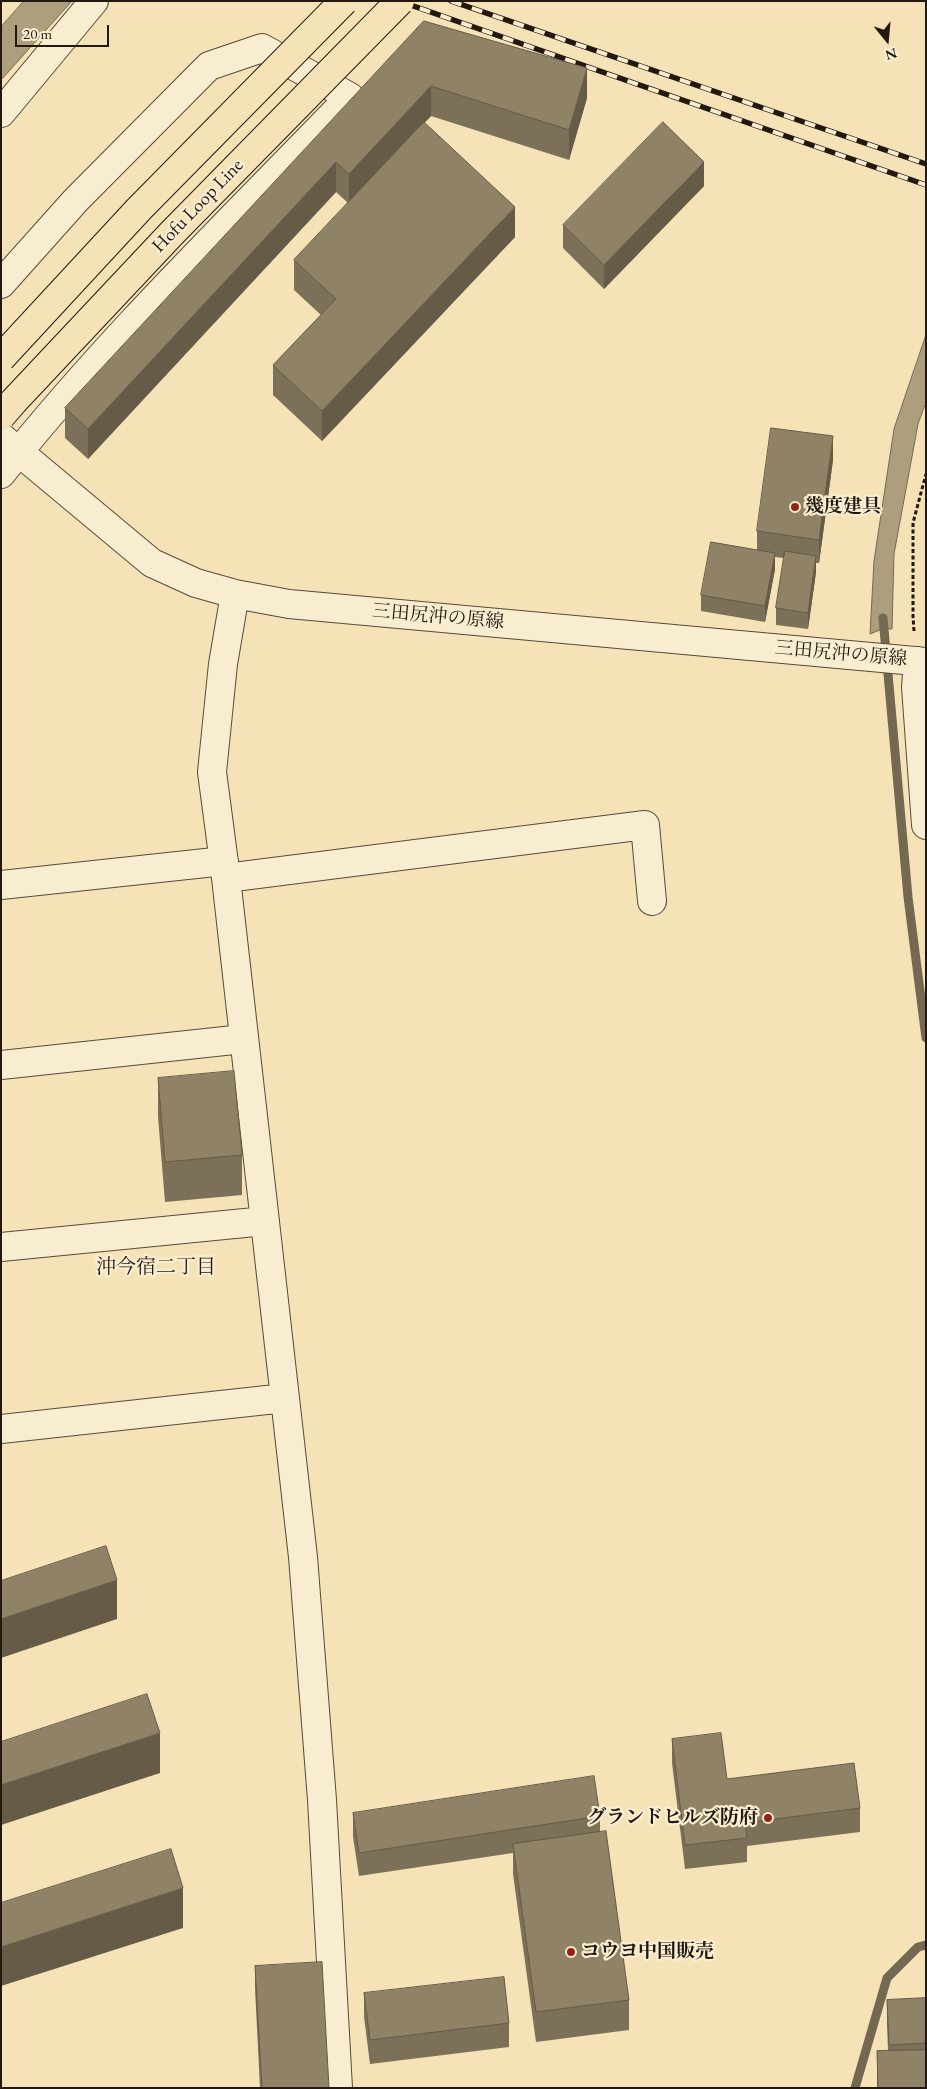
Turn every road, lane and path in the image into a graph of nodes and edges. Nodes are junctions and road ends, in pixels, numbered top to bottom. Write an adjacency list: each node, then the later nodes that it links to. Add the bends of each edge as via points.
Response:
1 (94, 1): 4 (street)
2 (344, 1): 6 (main road, Hofu Loop Line, bridge, via 139,209)
3 (400, 1): 7 (main road, Hofu Loop Line, bridge, via 172,233)
4 (1, 114)
5 (1, 284): 8 (street, via 76,200 209,66 262,48 350,97 150,303 56,406)
6 (1, 358)
7 (1, 416)
8 (10, 444): 9 (street); 11 (street, 三田尻沖の原線, via 152,563 196,583)
9 (1, 474)
10 (926, 474): 12 (path, via 913,523)
11 (235, 594): 12 (street, 三田尻沖の原線, via 289,604); 14 (street, via 223,664 212,772)
12 (913, 661): 13 (street)
13 (926, 825)
14 (225, 870): 15 (street); 16 (street, via 645,825); 17 (street)
15 (1, 885)
16 (652, 901)
17 (243, 1039): 18 (street); 19 (street)
18 (1, 1065)
19 (265, 1221): 20 (street); 21 (street)
20 (1, 1247)
21 (285, 1398): 22 (street); 23 (street, via 303,1558)
22 (1, 1429)
23 (338, 2088)

